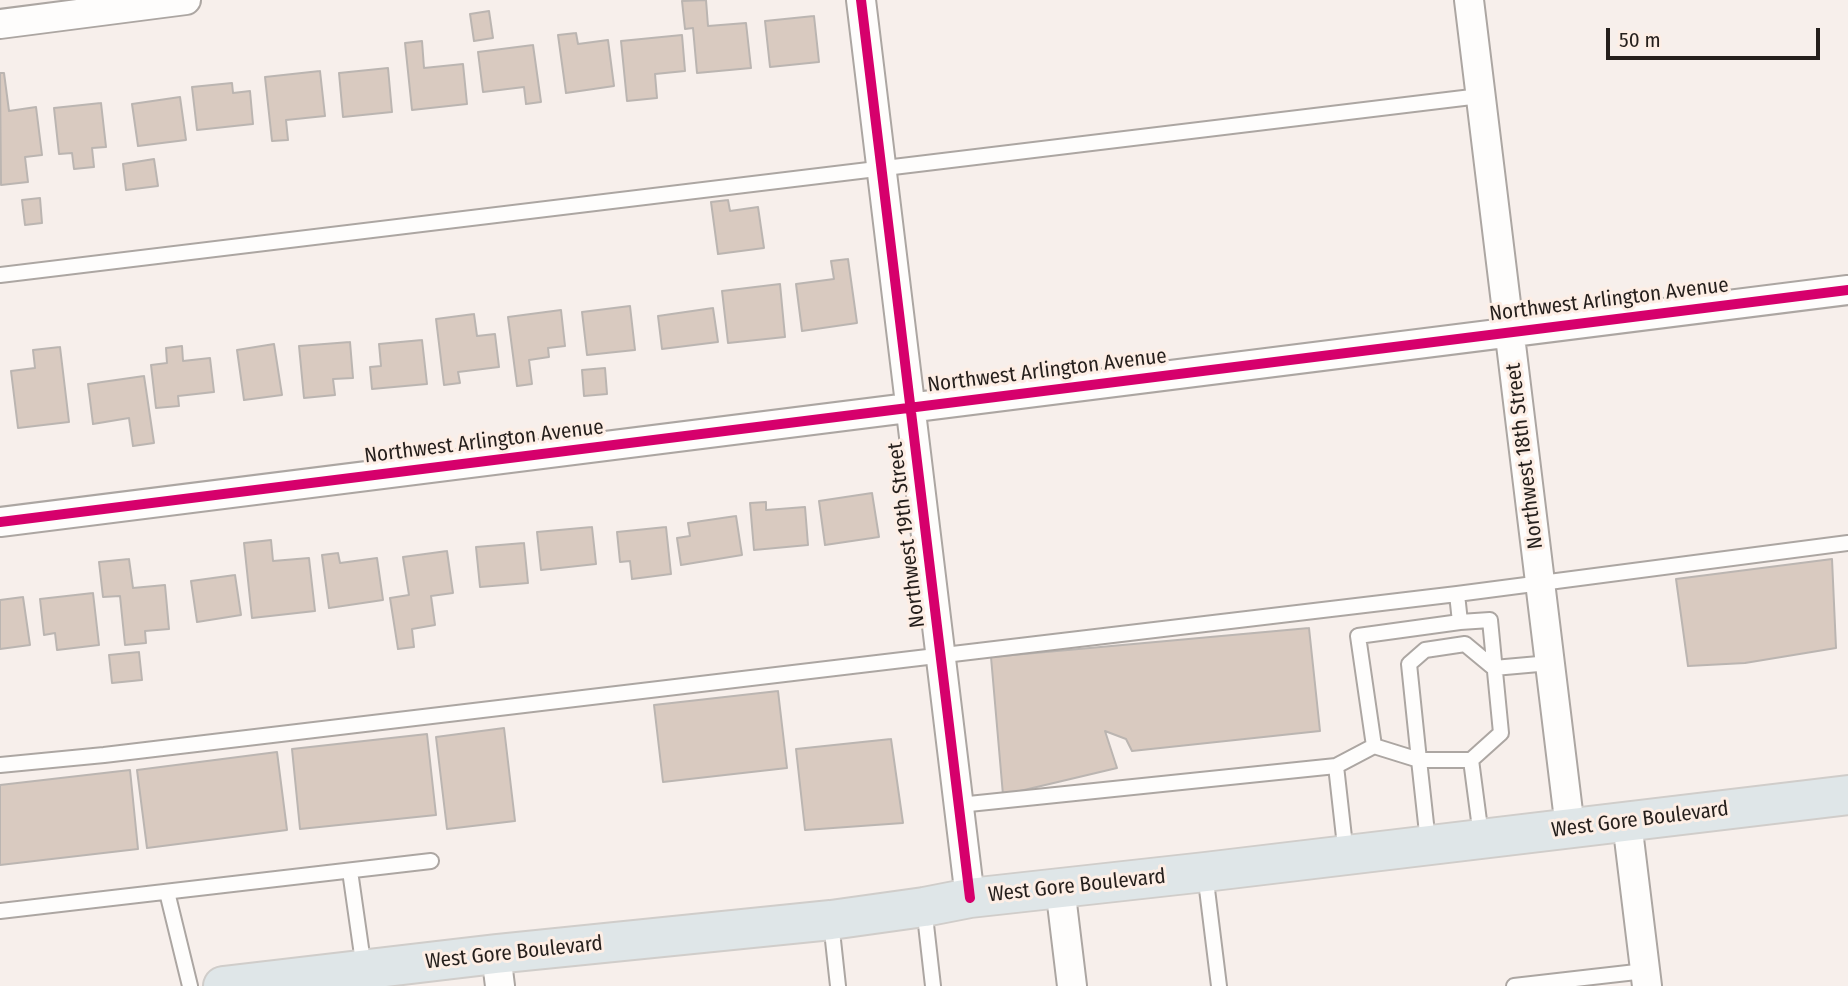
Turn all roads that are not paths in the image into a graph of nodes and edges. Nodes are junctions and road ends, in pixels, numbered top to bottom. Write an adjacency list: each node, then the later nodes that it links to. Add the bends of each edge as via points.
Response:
1 (186, 0): 4 (street)
2 (861, 0): 6 (street, Northwest 19th Street)
3 (1469, 0): 5 (street, Northwest 18th Street)
4 (0, 24)
5 (1480, 96): 6 (lane); 9 (street, Northwest 18th Street)
6 (882, 168): 7 (lane); 10 (street, Northwest 19th Street)
7 (0, 275)
8 (1848, 290): 9 (street, Northwest Arlington Avenue)
9 (1509, 332): 10 (street, Northwest Arlington Avenue); 13 (street, Northwest 18th Street)
10 (911, 408): 11 (street, Northwest Arlington Avenue); 16 (street, Northwest 19th Street)
11 (0, 522)
12 (1848, 543): 13 (lane)
13 (1540, 584): 14 (lane); 17 (street, Northwest 18th Street)
14 (1457, 594): 15 (lane); 16 (lane)
15 (1460, 622): 18 (lane, via 1490,620); 19 (lane, via 1358,636)
16 (941, 656): 22 (lane); 25 (street, Northwest 19th Street)
17 (1550, 663): 18 (lane); 27 (street, Northwest 18th Street)
18 (1494, 668): 20 (lane, via 1465,644 1425,650 1409,664); 21 (lane, via 1501,733)
19 (1374, 746): 20 (lane); 23 (lane)
20 (1419, 760): 21 (lane); 29 (lane)
21 (1471, 760): 28 (lane)
22 (0, 765)
23 (1336, 766): 25 (lane); 30 (lane)
24 (1848, 795): 26 (main road, West Gore Boulevard)
25 (959, 805): 36 (street, Northwest 19th Street)
26 (1627, 821): 27 (main road, West Gore Boulevard); 42 (street)
27 (1570, 828): 28 (main road, West Gore Boulevard)
28 (1481, 838): 29 (main road, West Gore Boulevard)
29 (1429, 844): 30 (main road, West Gore Boulevard)
30 (1346, 855): 33 (main road, West Gore Boulevard)
31 (431, 861): 32 (lane)
32 (350, 871): 35 (lane); 40 (lane)
33 (1205, 872): 34 (main road, West Gore Boulevard); 48 (lane)
34 (1060, 887): 36 (main road, West Gore Boulevard); 47 (street)
35 (167, 892): 38 (lane); 43 (lane)
36 (970, 898): 37 (main road, West Gore Boulevard)
37 (924, 907): 39 (main road, West Gore Boulevard); 46 (lane)
38 (0, 911)
39 (831, 920): 41 (main road, West Gore Boulevard); 45 (lane)
40 (364, 969): 41 (main road, West Gore Boulevard); 44 (main road, West Gore Boulevard)
41 (498, 970)
42 (1646, 979): 49 (lane)
43 (190, 986)
44 (223, 986)
45 (838, 986)
46 (933, 986)
47 (1072, 986)
48 (1219, 986)
49 (1514, 986)

